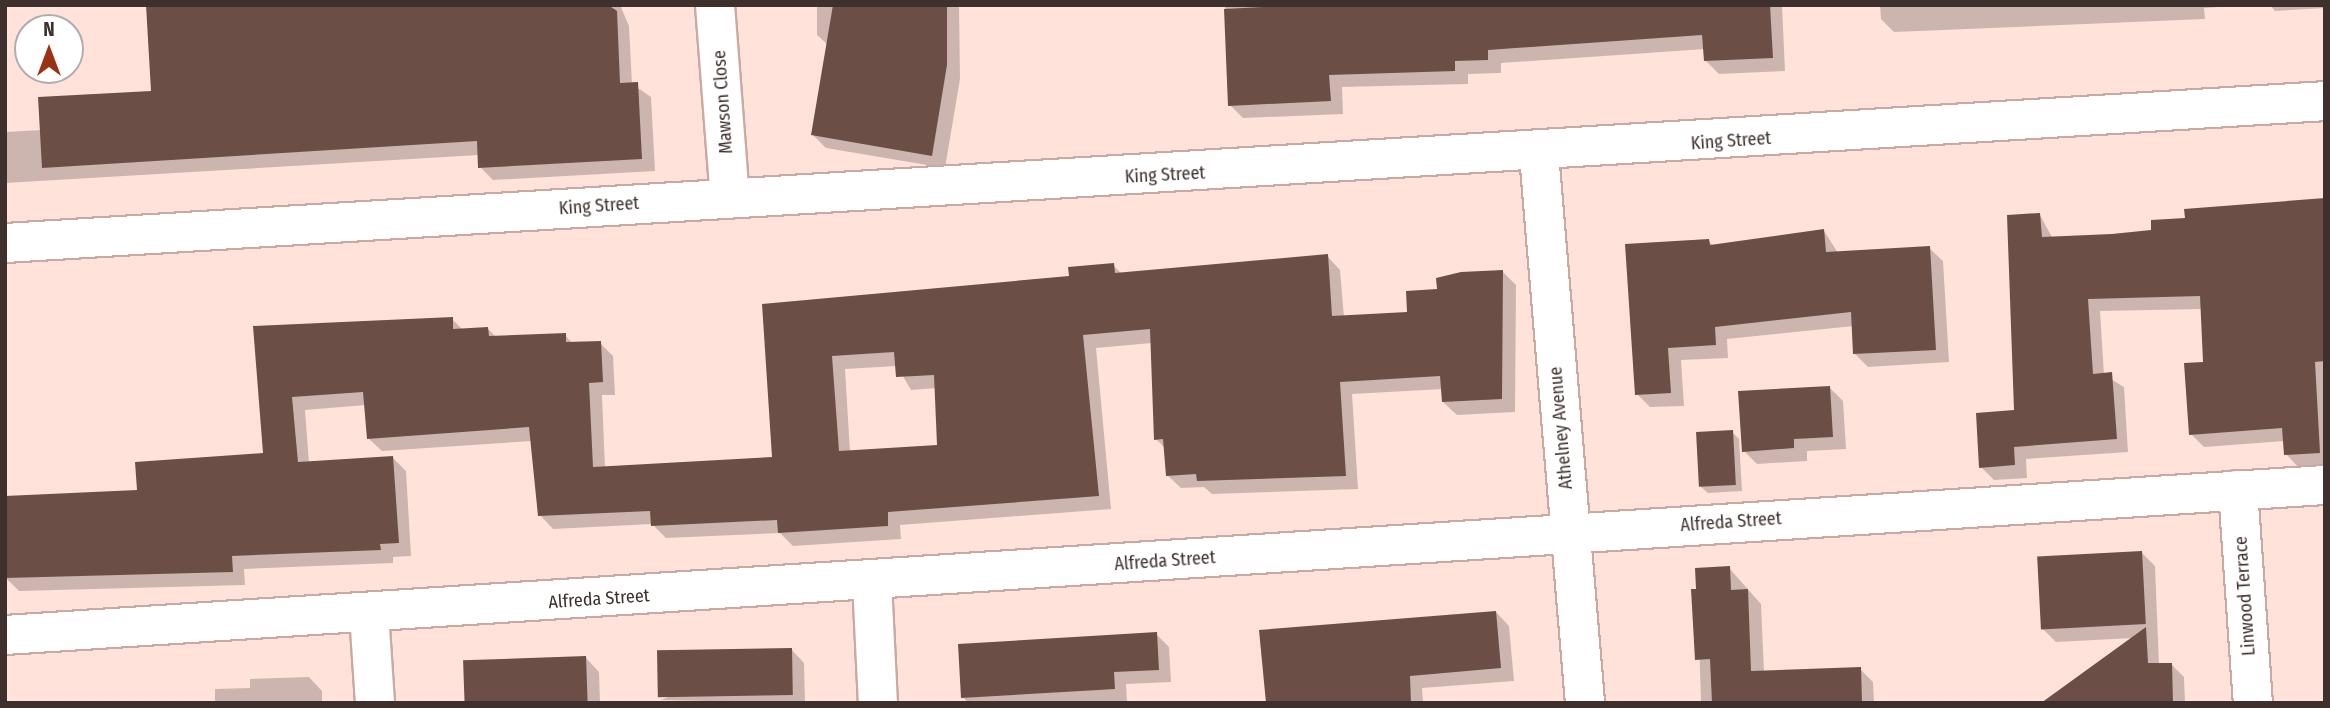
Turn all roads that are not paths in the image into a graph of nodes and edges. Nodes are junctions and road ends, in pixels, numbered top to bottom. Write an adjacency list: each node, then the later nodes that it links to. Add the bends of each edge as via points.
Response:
1 (715, 5): 4 (street, Mawson Close)
2 (2325, 101): 3 (street, King Street)
3 (1539, 154): 4 (street, King Street); 8 (street, Athelney Avenue)
4 (730, 198): 5 (street, King Street)
5 (5, 243)
6 (2325, 485): 7 (street, Alfreda Street)
7 (2238, 490): 8 (street, Alfreda Street); 15 (street, Linwood Terrace)
8 (1570, 533): 9 (street, Alfreda Street); 14 (street, Athelney Avenue)
9 (872, 582): 10 (street, Alfreda Street); 13 (street)
10 (369, 613): 11 (street, Alfreda Street); 12 (street)
11 (5, 635)
12 (375, 703)
13 (878, 703)
14 (1585, 703)
15 (2253, 703)

